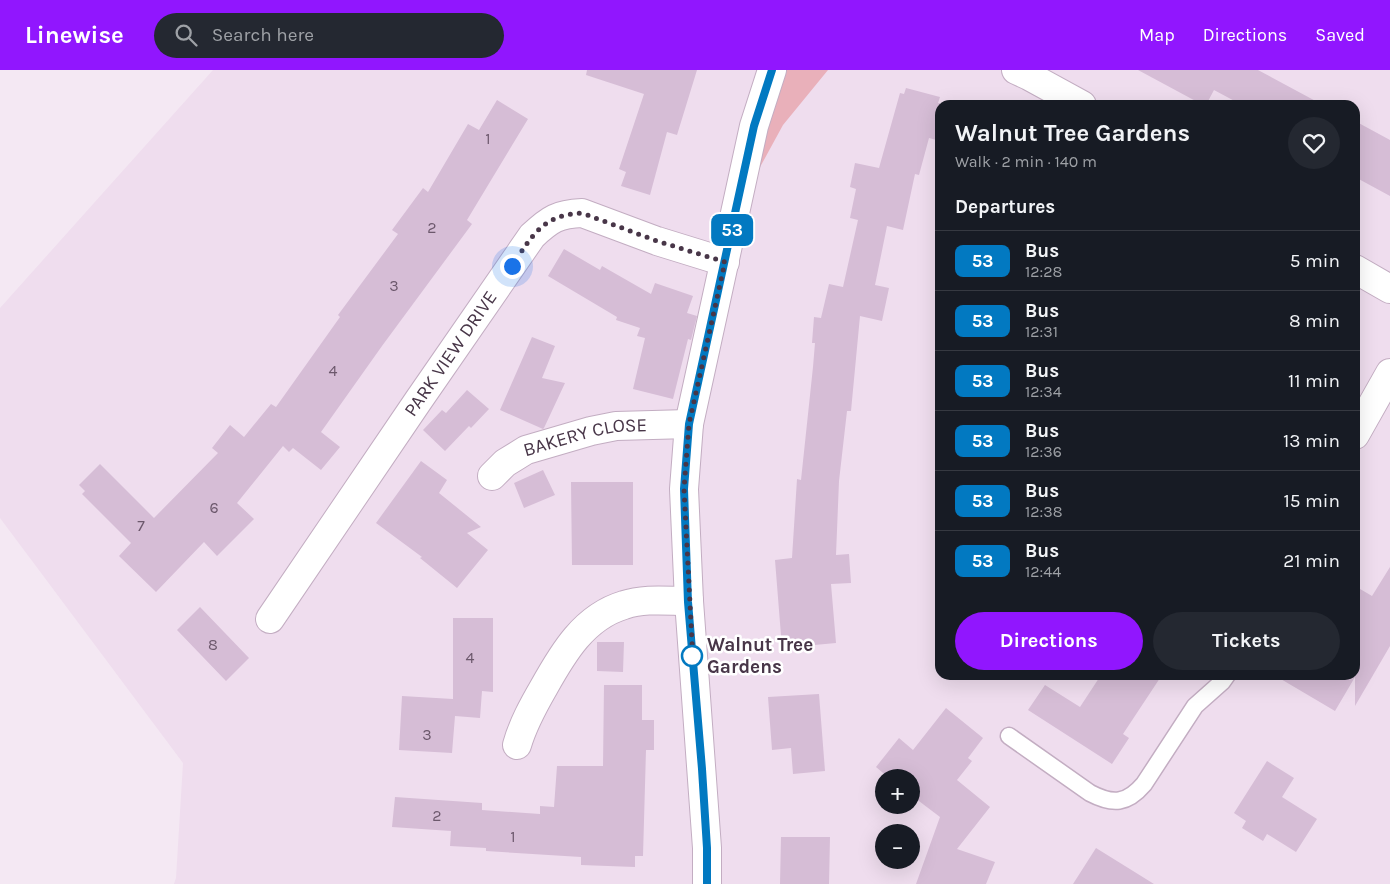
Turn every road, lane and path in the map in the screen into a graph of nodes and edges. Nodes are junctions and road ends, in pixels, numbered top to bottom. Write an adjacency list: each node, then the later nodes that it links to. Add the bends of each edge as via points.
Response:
1 (772, 70): 4 (street, via 754,126)
2 (1016, 70): 3 (street)
3 (1074, 100)
4 (725, 262): 8 (street); 12 (street, PARK VIEW DRIVE, via 582,213 547,222 527,244 418,400)
5 (1360, 272): 6 (street)
6 (1390, 289)
7 (1390, 373): 9 (street)
8 (689, 424): 10 (street, BAKERY CLOSE, via 616,426 591,431 526,450); 11 (street, via 684,489)
9 (1360, 426)
10 (492, 476)
11 (688, 602): 15 (street, via 651,601 623,605 584,628 552,672 525,720); 16 (street)
12 (270, 619)
13 (1223, 680): 14 (lane, via 1195,706 1138,792 1122,800 1103,800 1090,793)
14 (1009, 736)
15 (517, 745)
16 (707, 884)

